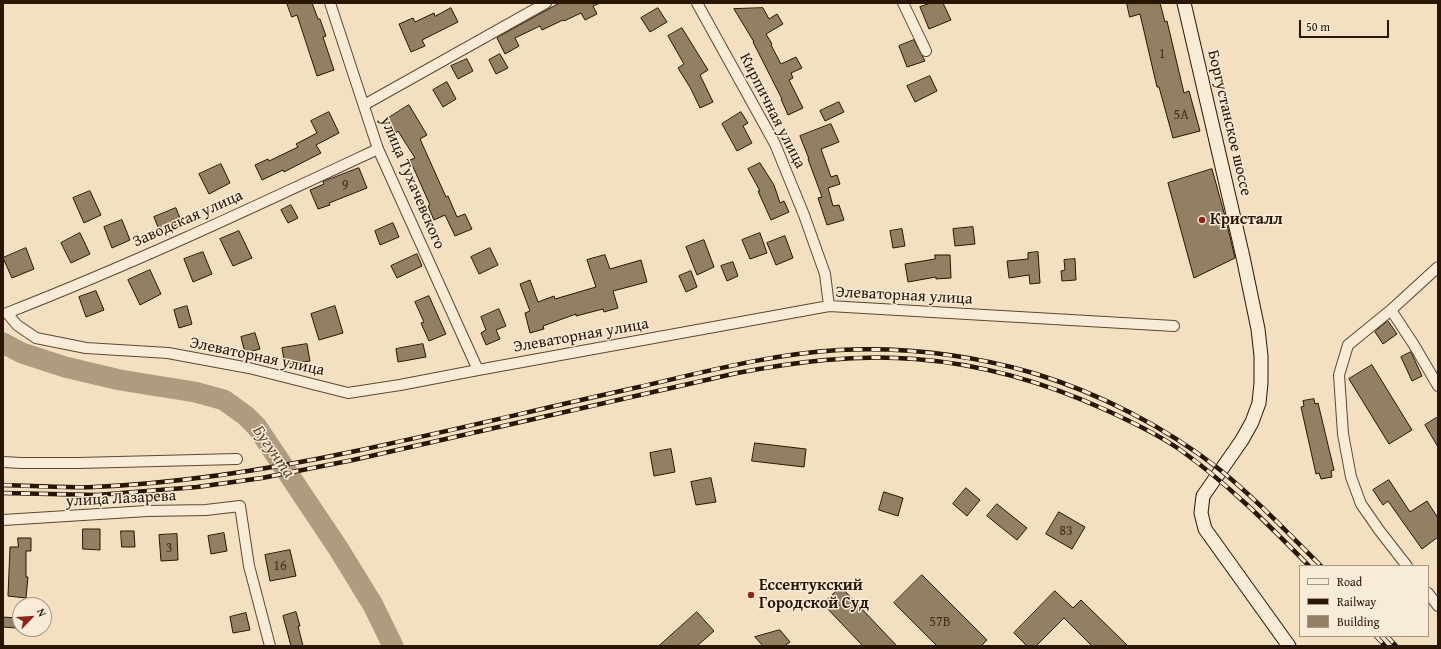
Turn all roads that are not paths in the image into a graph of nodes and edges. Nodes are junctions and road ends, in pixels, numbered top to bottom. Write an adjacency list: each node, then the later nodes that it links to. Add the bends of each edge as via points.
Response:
1 (330, 3): 7 (street, улица Тухачевского)
2 (546, 3): 7 (street)
3 (697, 3): 10 (street, Кирпичная улица, via 775,144 825,274)
4 (903, 3): 6 (street)
5 (1184, 3): 23 (street, Боргустанское шоссе, via 1243,257 1261,356 1259,402 1252,422 1203,496 1201,512 1204,529)
6 (926, 51)
7 (364, 105): 8 (street, улица Тухачевского)
8 (378, 148): 12 (street, Заводская улица, via 235,215); 14 (street, улица Тухачевского)
9 (1438, 267): 11 (street)
10 (829, 306): 13 (street, Элеваторная улица); 14 (street, Элеваторная улица)
11 (1391, 310): 15 (street); 19 (street, via 1348,344 1339,375 1343,434 1351,477 1361,504)
12 (7, 313): 14 (street, Элеваторная улица, via 17,325 36,338 86,348 168,353 249,368 348,393)
13 (1174, 326)
14 (478, 370)
15 (1438, 386)
16 (237, 459): 17 (street)
17 (3, 462)
18 (3, 520): 22 (street, улица Лазарева, via 240,506 249,566)
19 (1406, 565)
20 (1429, 594): 21 (street)
21 (1438, 606)
22 (270, 646)
23 (1289, 646)

